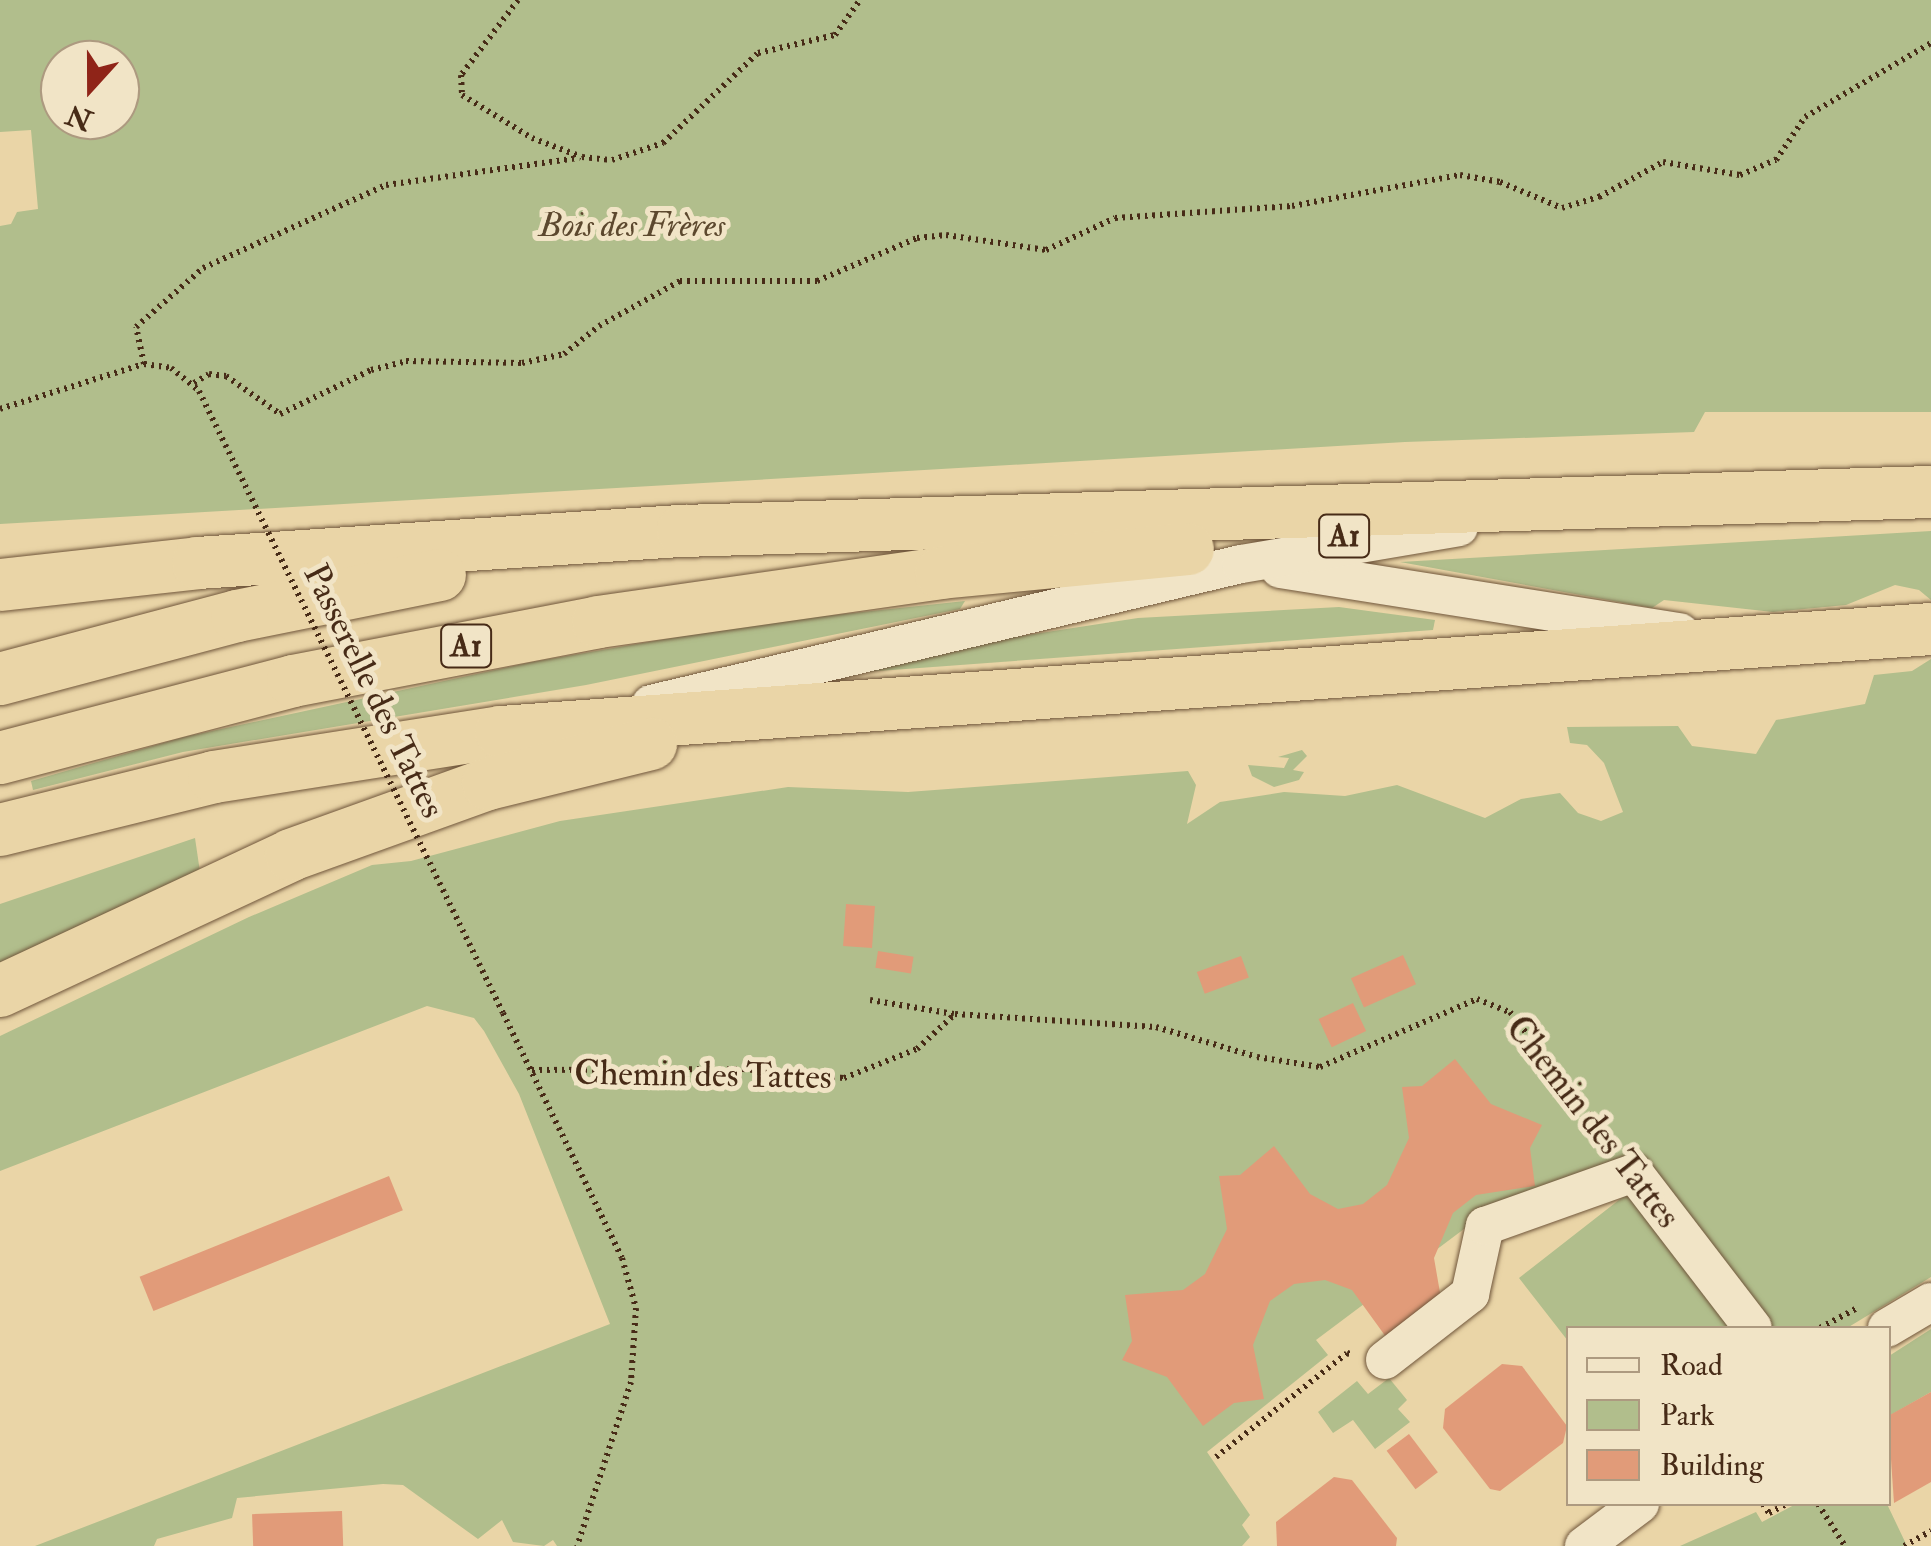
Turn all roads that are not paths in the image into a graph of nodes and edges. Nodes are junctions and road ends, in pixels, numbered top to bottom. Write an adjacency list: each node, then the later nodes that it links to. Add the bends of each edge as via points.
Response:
1 (1931, 492): 2 (highway, A1)
2 (1748, 502): 3 (highway, A1); 4 (highway)
3 (1458, 528): 5 (highway, A1); 6 (street)
4 (683, 532): 7 (highway, via 198,563); 10 (highway, via 237,616)
5 (1106, 557): 6 (street); 13 (highway, A1, via 766,596 487,642 196,704)
6 (1240, 564): 9 (street); 12 (street, via 753,676)
7 (0, 585)
8 (1931, 630): 9 (highway)
9 (1747, 641): 11 (highway)
10 (0, 679)
11 (813, 705): 12 (highway); 15 (highway, via 429,803 239,877)
12 (580, 724): 14 (highway, via 308,759)
13 (0, 758)
14 (0, 830)
15 (0, 991)
16 (1931, 1302): 18 (street)
17 (1751, 1326): 19 (street, Chemin des Tattes, via 1634,1173 1485,1226 1470,1294)
18 (1891, 1326)
19 (1385, 1360)
20 (1637, 1506): 21 (street)
21 (1584, 1546)

